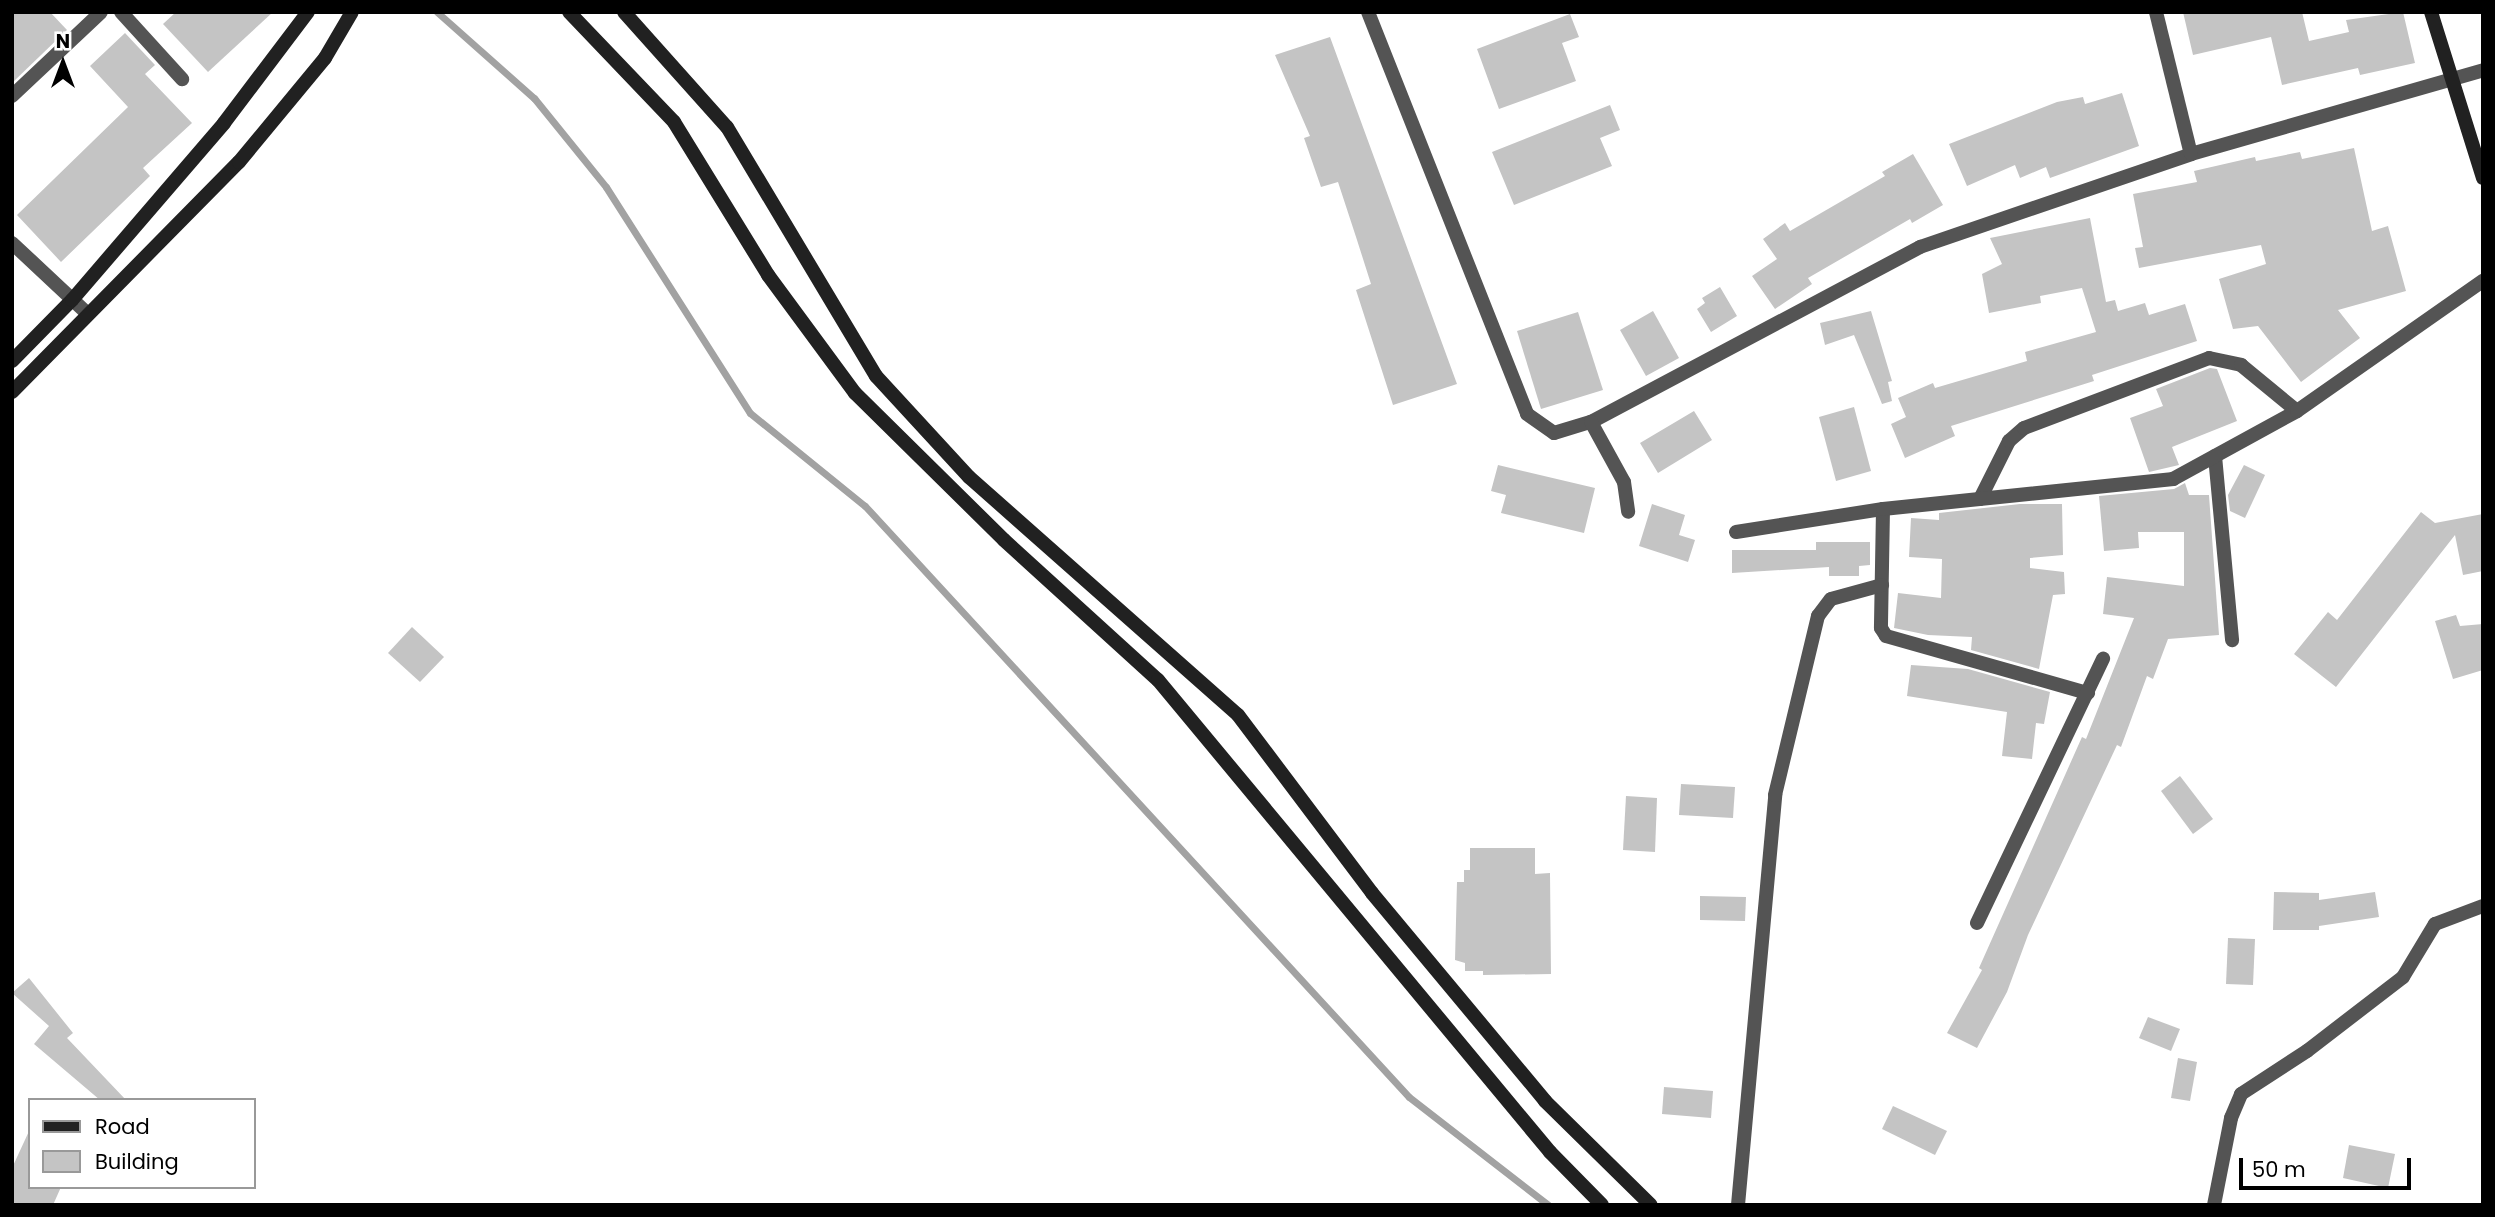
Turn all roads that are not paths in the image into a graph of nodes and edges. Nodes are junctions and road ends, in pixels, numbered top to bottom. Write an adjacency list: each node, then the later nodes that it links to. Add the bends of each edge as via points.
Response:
1 (101, 12): 13 (street)
2 (121, 12): 12 (street)
3 (308, 12): 18 (main road, via 223,124)
4 (352, 12): 19 (main road, via 325,58 239,162)
5 (569, 12): 35 (main road, via 674,122 768,275 855,393 1004,540 1158,680 1550,1152)
6 (624, 12): 36 (main road, via 727,127 876,376 969,477 1238,715 1372,893 1545,1101)
7 (1368, 12): 23 (street, via 1527,414 1554,433)
8 (2156, 12): 14 (street)
9 (2431, 12): 11 (main road)
10 (2483, 70): 11 (street)
11 (2450, 78): 14 (street); 15 (main road)
12 (182, 79)
13 (12, 96)
14 (2191, 154): 23 (street, via 1920,247)
15 (2483, 178)
16 (12, 243): 18 (street)
17 (2483, 281): 22 (street)
18 (72, 300): 19 (street); 20 (main road)
19 (88, 314): 21 (main road)
20 (12, 361)
21 (12, 392)
22 (2297, 411): 24 (street); 25 (street, via 2241,365 2209,358 2024,428 2010,441)
23 (1591, 422): 27 (street, via 1624,482)
24 (2215, 456): 25 (street, via 2173,480); 30 (street)
25 (1980, 499): 26 (street)
26 (1883, 509): 28 (street); 29 (street)
27 (1629, 512)
28 (1736, 533)
29 (1882, 585): 32 (street, via 1881,628 1896,642); 37 (street, via 1831,599 1818,616 1774,795)
30 (2232, 640)
31 (2103, 659): 32 (street)
32 (2088, 693): 34 (street)
33 (2483, 906): 38 (street, via 2435,924 2403,977 2307,1051 2241,1094 2231,1118)
34 (1977, 923)
35 (1602, 1205)
36 (1651, 1205)
37 (1738, 1205)
38 (2214, 1205)

